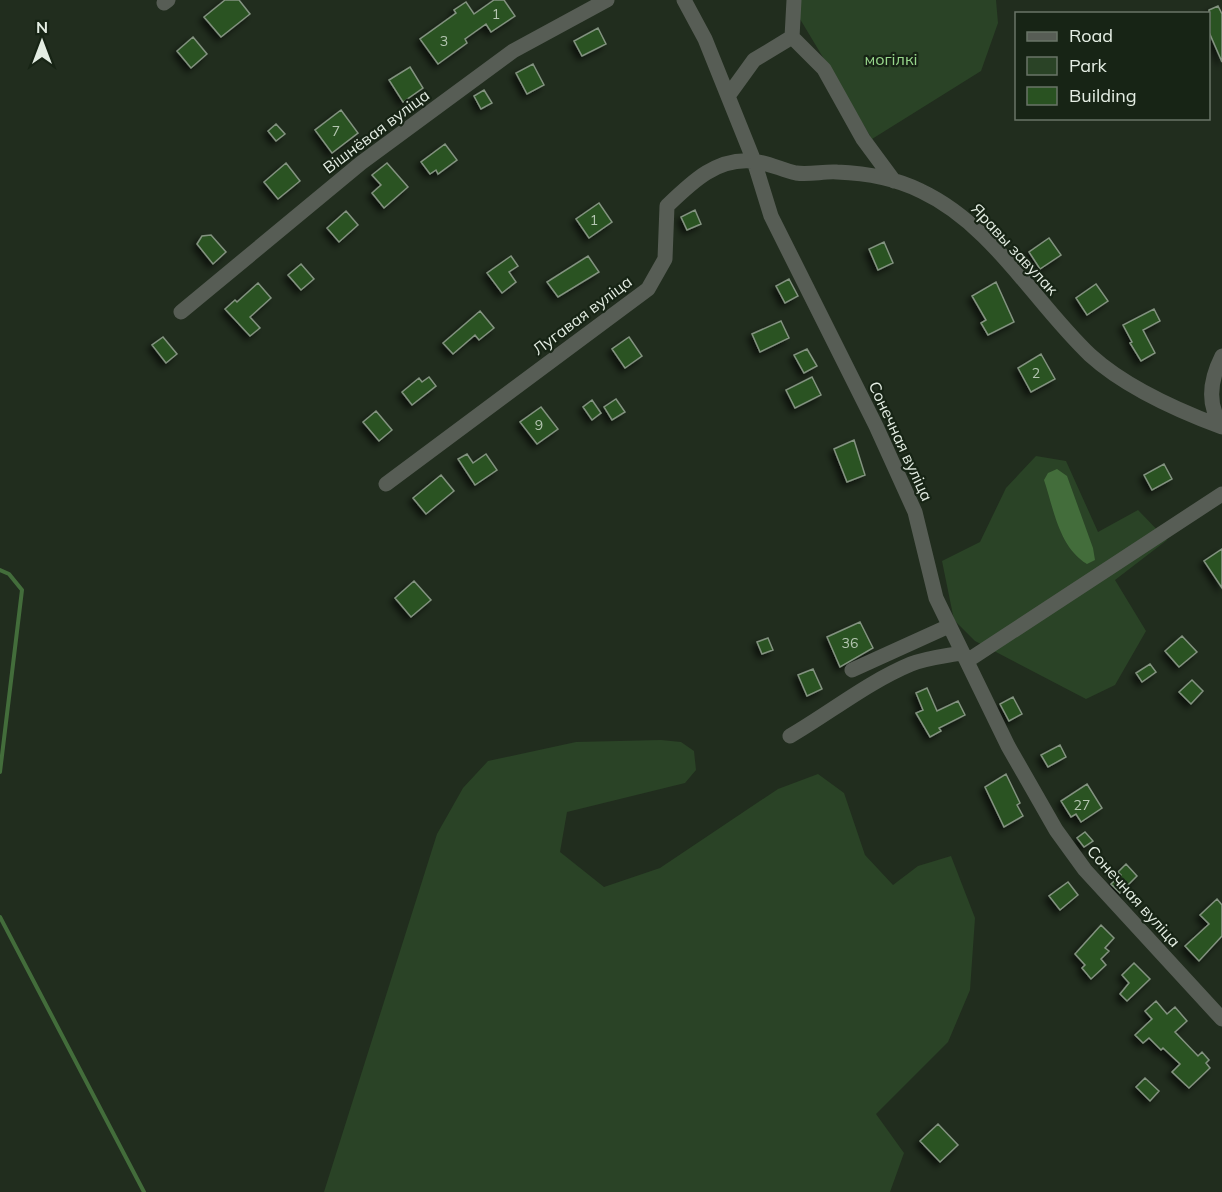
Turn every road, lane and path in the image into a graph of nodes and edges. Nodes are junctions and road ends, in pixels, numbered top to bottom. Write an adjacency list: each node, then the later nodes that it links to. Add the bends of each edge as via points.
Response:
1 (607, 0): 8 (street, Вішнёвая вуліца, via 503,58 361,163)
2 (684, 0): 5 (street, Сонечная вуліца)
3 (794, 0): 4 (street)
4 (792, 37): 5 (street, via 754,60); 7 (street, via 824,69 863,139)
5 (728, 96): 6 (street, Сонечная вуліца)
6 (754, 161): 7 (street, Яравы завулак, via 797,173 838,172); 11 (street, Лугавая вуліца, via 726,162 695,179 667,206 665,259 648,288); 13 (street, Сонечная вуліца, via 771,216 915,512 936,598)
7 (894, 181): 10 (street, Яравы завулак, via 955,210 980,232 1092,357 1155,397)
8 (181, 312)
9 (1222, 356): 10 (street, via 1211,399 1215,417)
10 (1222, 426)
11 (386, 484)
12 (1222, 494): 14 (street)
13 (949, 626): 14 (street, Сонечная вуліца); 15 (street)
14 (964, 657): 16 (street, via 912,663 852,695); 17 (street, Сонечная вуліца, via 1008,746 1070,850 1110,900)
15 (852, 670)
16 (790, 736)
17 (1222, 1019)

